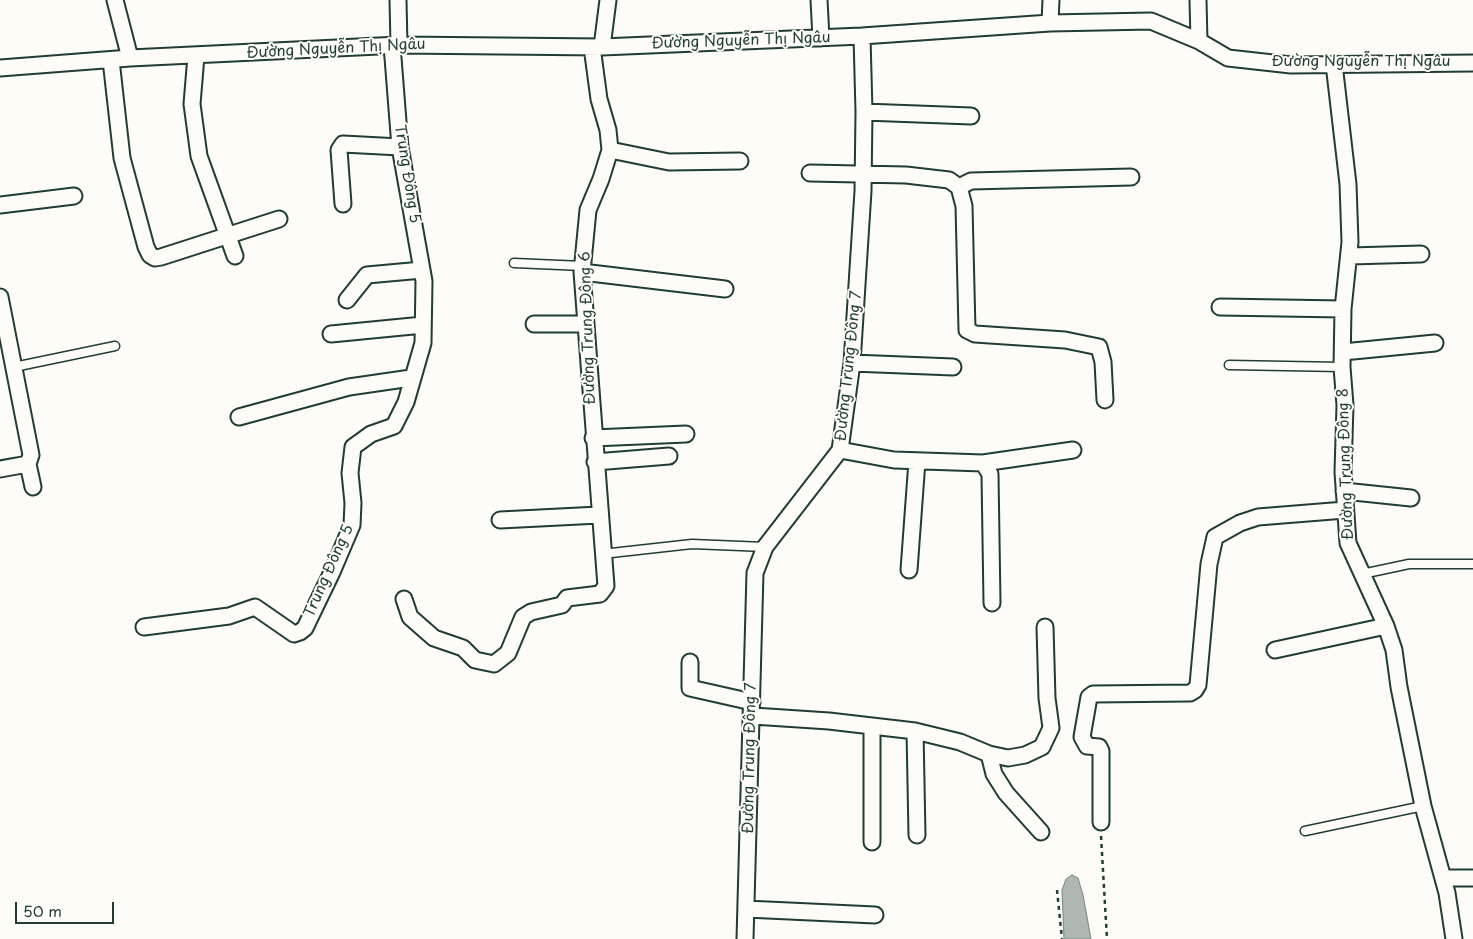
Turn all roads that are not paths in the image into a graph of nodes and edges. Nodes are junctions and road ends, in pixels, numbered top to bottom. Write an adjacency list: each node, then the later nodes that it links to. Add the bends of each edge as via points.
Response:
1 (115, 0): 14 (street)
2 (398, 0): 11 (street, Trung Đông 5)
3 (608, 0): 12 (street, Đường Trung Đông 6)
4 (819, 0): 9 (street)
5 (1051, 0): 7 (street)
6 (1198, 0): 10 (street)
7 (1050, 23): 8 (street, Đường Nguyễn Thị Ngâu); 10 (street, Đường Nguyễn Thị Ngâu, via 1152,21)
8 (862, 36): 9 (street, Đường Nguyễn Thị Ngâu); 19 (street, Đường Trung Đông 7)
9 (821, 38): 12 (street, Đường Nguyễn Thị Ngâu)
10 (1199, 41): 17 (street, Đường Nguyễn Thị Ngâu, via 1228,58 1291,65)
11 (395, 45): 12 (street, Đường Nguyễn Thị Ngâu); 13 (street, Đường Nguyễn Thị Ngâu); 21 (street, Trung Đông 5)
12 (597, 47): 22 (street, Đường Trung Đông 6, via 599,99)
13 (196, 56): 14 (street, Đường Nguyễn Thị Ngâu); 32 (street, via 192,104 199,156)
14 (130, 58): 15 (street, Đường Nguyễn Thị Ngâu)
15 (111, 60): 18 (street, Đường Nguyễn Thị Ngâu); 32 (street, via 122,158 150,255 162,257)
16 (1473, 63): 17 (street, Đường Nguyễn Thị Ngâu)
17 (1334, 64): 35 (street, Đường Trung Đông 8, via 1348,184)
18 (0, 68)
19 (864, 112): 20 (street); 25 (street, Đường Trung Đông 7)
20 (971, 116)
21 (400, 148): 29 (street, via 343,144 339,150); 38 (street, Trung Đông 5)
22 (610, 150): 23 (street, via 669,162); 37 (street, Đường Trung Đông 6, via 588,210)
23 (740, 161)
24 (810, 173): 25 (street)
25 (863, 176): 27 (street, via 906,175 949,180); 51 (street, Đường Trung Đông 7)
26 (1131, 177): 27 (street, via 971,181)
27 (959, 187): 56 (street, via 964,206 967,330 975,334 1065,340 1099,347)
28 (74, 196): 30 (street)
29 (343, 204)
30 (0, 205)
31 (279, 219): 32 (street)
32 (226, 234): 34 (street)
33 (1421, 254): 35 (street)
34 (235, 256)
35 (1350, 256): 43 (street, Đường Trung Đông 8)
36 (514, 263): 37 (lane)
37 (582, 269): 39 (street); 45 (street, Đường Trung Đông 6)
38 (422, 270): 41 (street, via 367,275); 46 (street, Trung Đông 5)
39 (725, 289)
40 (0, 297): 53 (street)
41 (347, 300)
42 (1220, 308): 43 (street)
43 (1342, 309): 50 (street, Đường Trung Đông 8)
44 (534, 324): 45 (street)
45 (585, 324): 59 (street, Đường Trung Đông 6)
46 (423, 325): 47 (street); 55 (street, Trung Đông 5, via 423,343)
47 (331, 334)
48 (1435, 343): 50 (street)
49 (115, 346): 53 (lane)
50 (1343, 359): 52 (lane); 69 (street, Đường Trung Đông 8)
51 (852, 363): 54 (street); 60 (street, Đường Trung Đông 7)
52 (1230, 365)
53 (14, 367): 66 (street, via 31,455)
54 (953, 367)
55 (411, 378): 57 (street, via 348,388); 82 (street, Trung Đông 5, via 406,402 394,426 371,434 353,447 350,473 352,525 300,632 294,634 255,607 229,616)
56 (1105, 400)
57 (240, 417)
58 (686, 434): 59 (street)
59 (593, 438): 64 (street, Đường Trung Đông 6)
60 (840, 450): 63 (street); 74 (street, Đường Trung Đông 7)
61 (1073, 450): 65 (street)
62 (669, 456): 64 (street)
63 (917, 461): 65 (street); 77 (street)
64 (595, 462): 72 (street, Đường Trung Đông 6)
65 (983, 463): 80 (street, via 990,474)
66 (28, 464): 67 (street); 68 (street)
67 (0, 469)
68 (33, 487)
69 (1344, 491): 70 (street); 71 (street, Đường Trung Đông 8)
70 (1411, 498)
71 (1345, 510): 78 (street, Đường Trung Đông 8, via 1348,543); 91 (street, via 1258,517 1215,537 1195,690 1190,693 1093,694 1089,697 1082,737 1087,746 1099,747 1101,751)
72 (599, 515): 73 (street); 75 (street, Đường Trung Đông 6)
73 (500, 520)
74 (765, 547): 75 (lane, via 692,544); 86 (street, Đường Trung Đông 7, via 755,573)
75 (602, 554): 79 (street, Đường Trung Đông 6, via 606,586 600,594 568,598 562,605 523,617 508,652 494,664 474,660 463,648 434,638 410,617)
76 (1473, 564): 78 (lane, via 1408,564)
77 (908, 570)
78 (1362, 574): 81 (street, Đường Trung Đông 8)
79 (404, 599)
80 (992, 603)
81 (1386, 626): 84 (street); 90 (street, Đường Trung Đông 8, via 1394,650)
82 (144, 627)
83 (1045, 627): 89 (street, via 1051,728 1042,747 1024,755 1008,758)
84 (1276, 650)
85 (690, 662): 86 (street, via 690,688)
86 (752, 709): 87 (street); 98 (street, Đường Trung Đông 7)
87 (872, 726): 88 (street); 95 (street)
88 (915, 731): 89 (street, via 960,742); 94 (street)
89 (988, 754): 92 (street, via 994,774)
90 (1423, 806): 93 (lane); 96 (street, Đường Trung Đông 8)
91 (1101, 822)
92 (1041, 832)
93 (1305, 832)
94 (917, 835)
95 (872, 842)
96 (1443, 878): 97 (street); 101 (street, Đường Trung Đông 8)
97 (1473, 878)
98 (746, 909): 99 (street); 100 (street, Đường Trung Đông 7)
99 (875, 915)
100 (745, 939)
101 (1454, 939)

